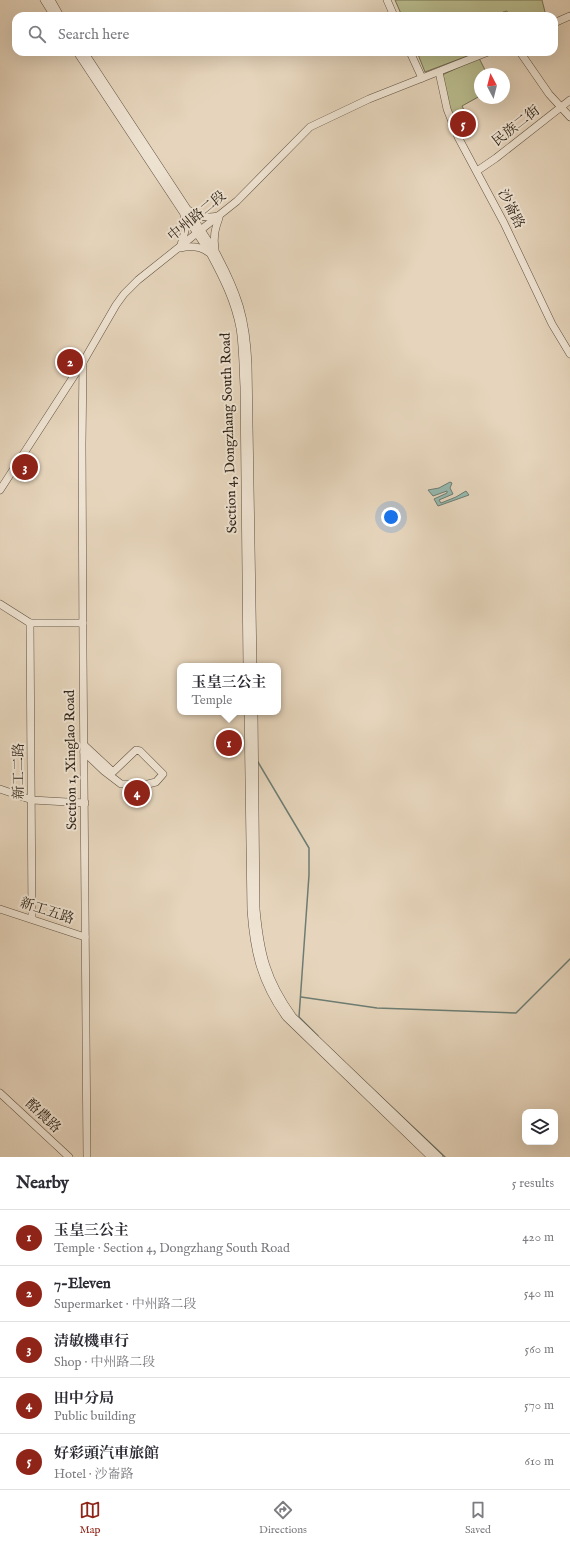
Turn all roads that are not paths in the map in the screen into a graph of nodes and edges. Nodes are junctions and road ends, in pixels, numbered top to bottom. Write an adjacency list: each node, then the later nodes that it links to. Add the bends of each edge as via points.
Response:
1 (44, 0): 4 (street)
2 (50, 0): 5 (street)
3 (387, 0): 6 (street)
4 (52, 12)
5 (58, 12)
6 (392, 12)
7 (570, 16): 8 (street)
8 (558, 21)
9 (80, 56): 20 (street, Section 4, Dongzhang South Road)
10 (87, 56): 20 (street, Section 4, Dongzhang South Road)
11 (412, 56): 15 (street)
12 (478, 56): 14 (street, 中州路二段)
13 (523, 56): 17 (street)
14 (439, 72): 15 (street, 中州路二段); 19 (street, 沙崙路, via 450,120)
15 (422, 78): 21 (street, 中州路二段, via 369,99 310,127)
16 (570, 100): 17 (street, 民族二街)
17 (560, 107): 18 (street); 19 (street, 民族二街)
18 (570, 117)
19 (477, 171): 25 (street, 沙崙路, via 552,324)
20 (186, 211): 21 (street, via 203,218); 22 (street, Section 4, Dongzhang South Road); 23 (street, via 185,231)
21 (220, 216): 22 (street, 中州路二段); 24 (street, via 215,227)
22 (200, 232): 23 (street, 中州路二段); 24 (street, Section 4, Dongzhang South Road)
23 (180, 248): 24 (street, via 193,246); 26 (street, 中州路二段, via 124,294)
24 (213, 253): 31 (street, Section 4, Dongzhang South Road, via 231,296 242,347); 32 (street, Section 4, Dongzhang South Road, via 237,295 248,346)
25 (570, 354)
26 (83, 362): 27 (street, 中州路二段); 30 (street, Section 1, Xinglao Road)
27 (0, 490)
28 (0, 604): 29 (street)
29 (30, 623): 30 (street); 37 (street, 新工二路)
30 (83, 623): 35 (street, Section 1, Xinglao Road)
31 (247, 663)
32 (253, 663)
33 (248, 715): 45 (street, via 251,910 253,940 265,981 286,1017)
34 (254, 715): 46 (street, via 256,909 259,941 269,977 293,1017)
35 (84, 749): 35 (street, via 104,771 121,784 152,783 163,774 140,751 136,750 114,772); 38 (street, Section 1, Xinglao Road)
36 (0, 789): 37 (street)
37 (32, 800): 38 (street); 40 (street, 新工二路)
38 (85, 803): 41 (street, Section 1, Xinglao Road)
39 (0, 909): 40 (street, 新工五路)
40 (32, 919): 41 (street, 新工五路)
41 (85, 937): 44 (street, Section 1, Xinglao Road)
42 (0, 1093): 43 (street, 酪農路)
43 (69, 1157)
44 (87, 1157)
45 (431, 1157)
46 (439, 1157)

